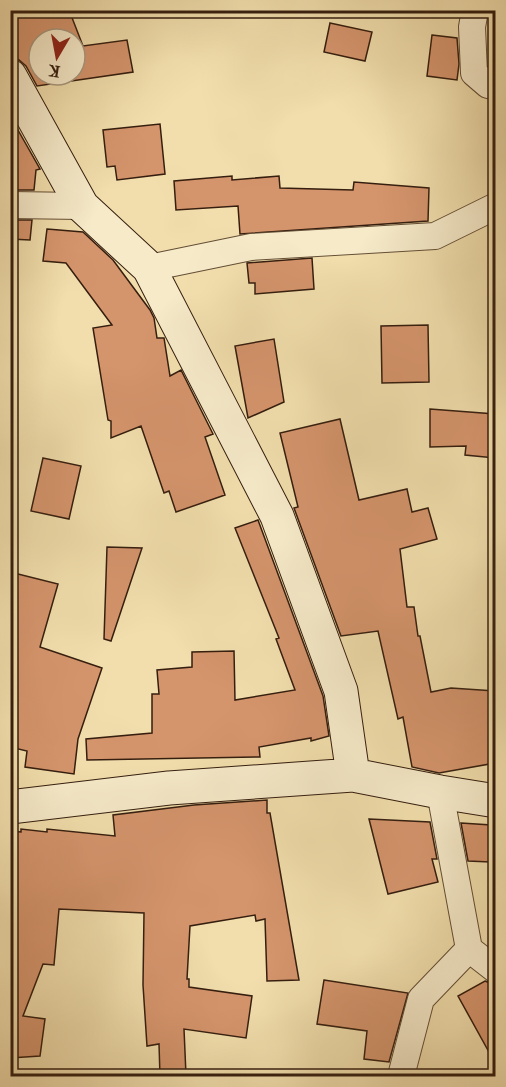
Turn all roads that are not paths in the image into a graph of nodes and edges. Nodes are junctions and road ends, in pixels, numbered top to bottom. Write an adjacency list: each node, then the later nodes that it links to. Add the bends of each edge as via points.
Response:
1 (475, 10): 3 (street, via 474,73 488,86)
2 (10, 76): 5 (street)
3 (495, 87)
4 (10, 205): 5 (street)
5 (82, 206): 7 (street)
6 (495, 206): 7 (street, via 435,236 251,247)
7 (149, 268): 8 (street, via 277,516 341,691)
8 (353, 775): 9 (street); 11 (street, via 169,788)
9 (440, 792): 10 (street); 12 (street)
10 (495, 801)
11 (10, 807)
12 (469, 949): 13 (street); 14 (street, via 421,999)
13 (495, 970)
14 (401, 1077)

